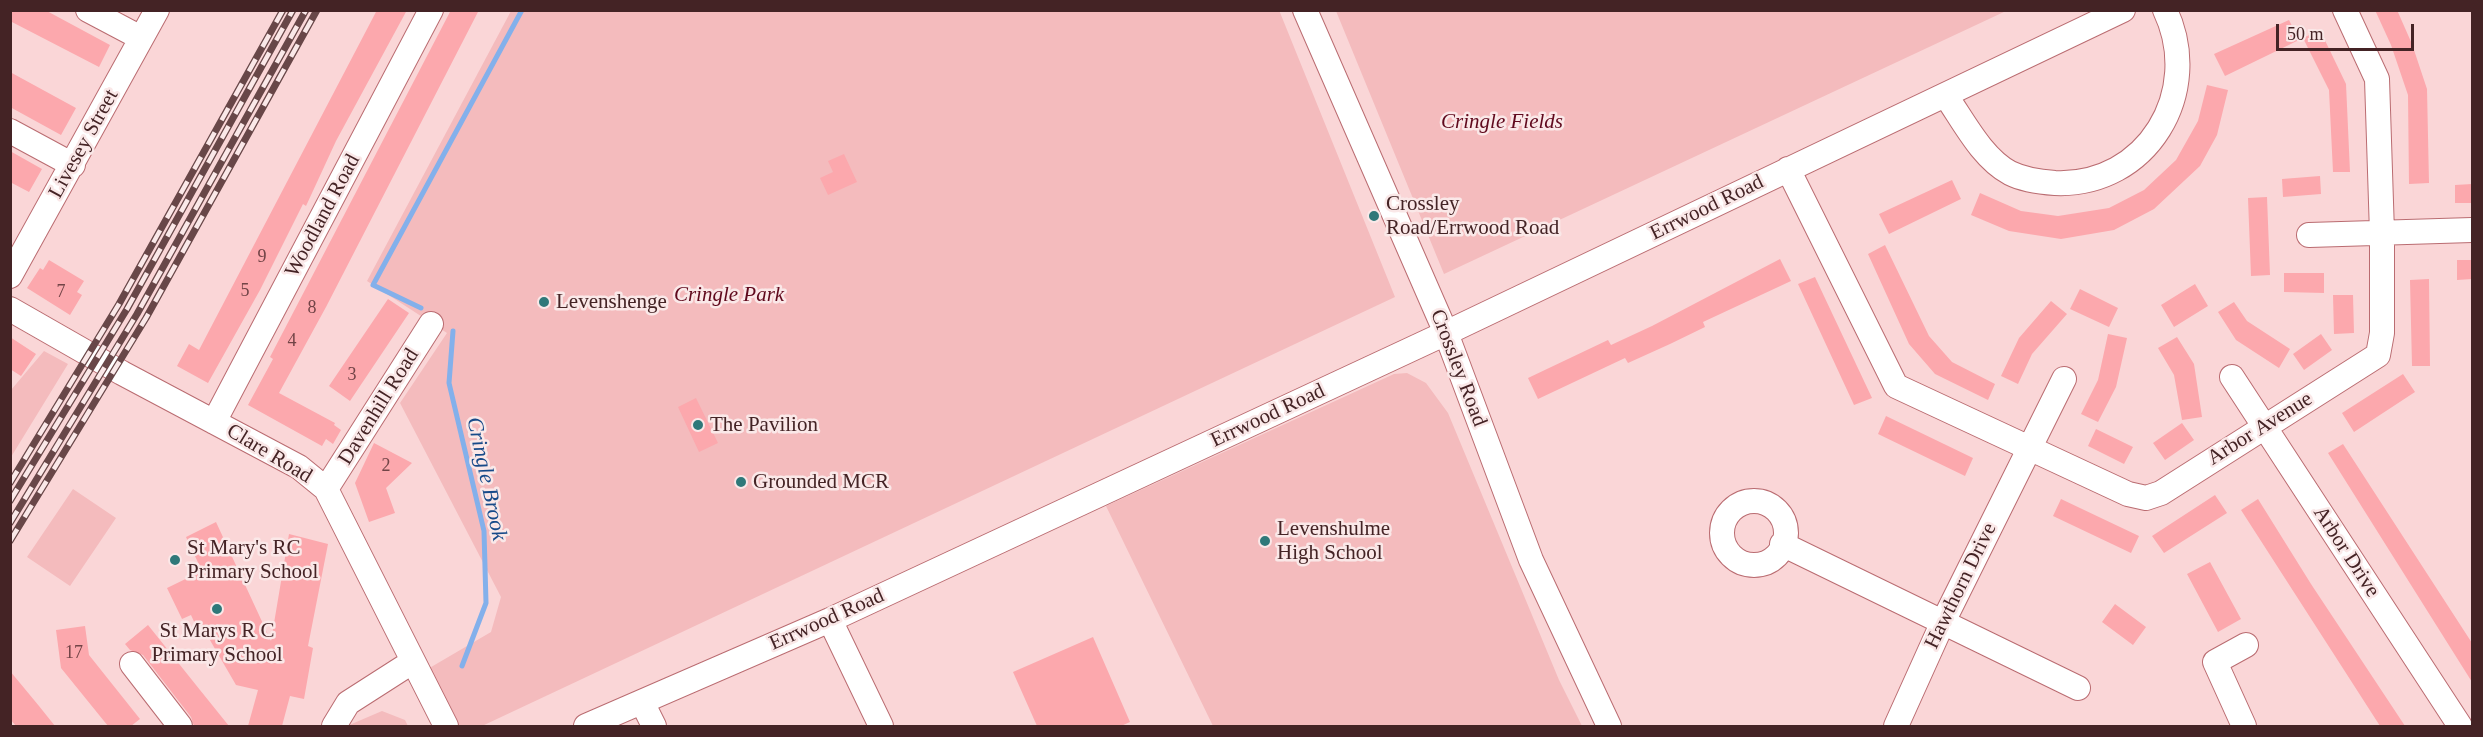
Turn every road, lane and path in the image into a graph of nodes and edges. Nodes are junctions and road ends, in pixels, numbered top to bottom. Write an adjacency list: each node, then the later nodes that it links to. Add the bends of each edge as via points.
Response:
1 (88, 10): 8 (street)
2 (157, 10): 8 (street, Livesey Street)
3 (431, 10): 22 (street, Woodland Road)
4 (1305, 10): 19 (street, Crossley Road)
5 (2123, 10): 9 (street, Errwood Road)
6 (2165, 10): 9 (street, via 2178,54 2176,86 2169,111 2155,138 2125,164 2099,177 2070,183 2037,182 2010,173 1978,144)
7 (2345, 10): 14 (street, Arbor Avenue, via 2377,79)
8 (141, 38): 11 (street, Livesey Street)
9 (1946, 96): 12 (street, Errwood Road)
10 (10, 131): 11 (street)
11 (73, 165): 16 (street, Livesey Street)
12 (1788, 169): 19 (street, Errwood Road); 24 (street, Arbor Avenue, via 1896,386)
13 (2472, 230): 14 (street)
14 (2382, 233): 15 (street); 23 (street, Arbor Avenue, via 2382,333 2378,355)
15 (2309, 235)
16 (10, 276)
17 (10, 309): 22 (street, Clare Road)
18 (431, 324): 25 (street, Davenhill Road)
19 (1446, 333): 27 (street, Errwood Road); 40 (street, Crossley Road, via 1531,560)
20 (2232, 377): 23 (street, Arbor Drive)
21 (2064, 379): 24 (street)
22 (214, 422): 25 (street, Clare Road, via 299,467)
23 (2264, 427): 24 (street, Arbor Avenue, via 2161,493 2146,498 2128,494); 43 (street, Arbor Drive)
24 (2030, 446): 28 (street, Hawthorn Drive)
25 (326, 489): 30 (street, Clare Road)
26 (1782, 544): 28 (street)
27 (830, 620): 33 (street, Errwood Road); 39 (street)
28 (1942, 624): 32 (street); 41 (street, Hawthorn Drive)
29 (2246, 645): 42 (street, via 2215,662)
30 (412, 662): 35 (street, via 348,703); 36 (street, Clare Road)
31 (132, 664): 34 (street)
32 (2078, 688)
33 (642, 702): 37 (street, Errwood Road); 38 (street)
34 (180, 726)
35 (334, 726)
36 (446, 726)
37 (586, 726)
38 (654, 726)
39 (882, 726)
40 (1609, 726)
41 (1896, 726)
42 (2244, 726)
43 (2460, 726)

